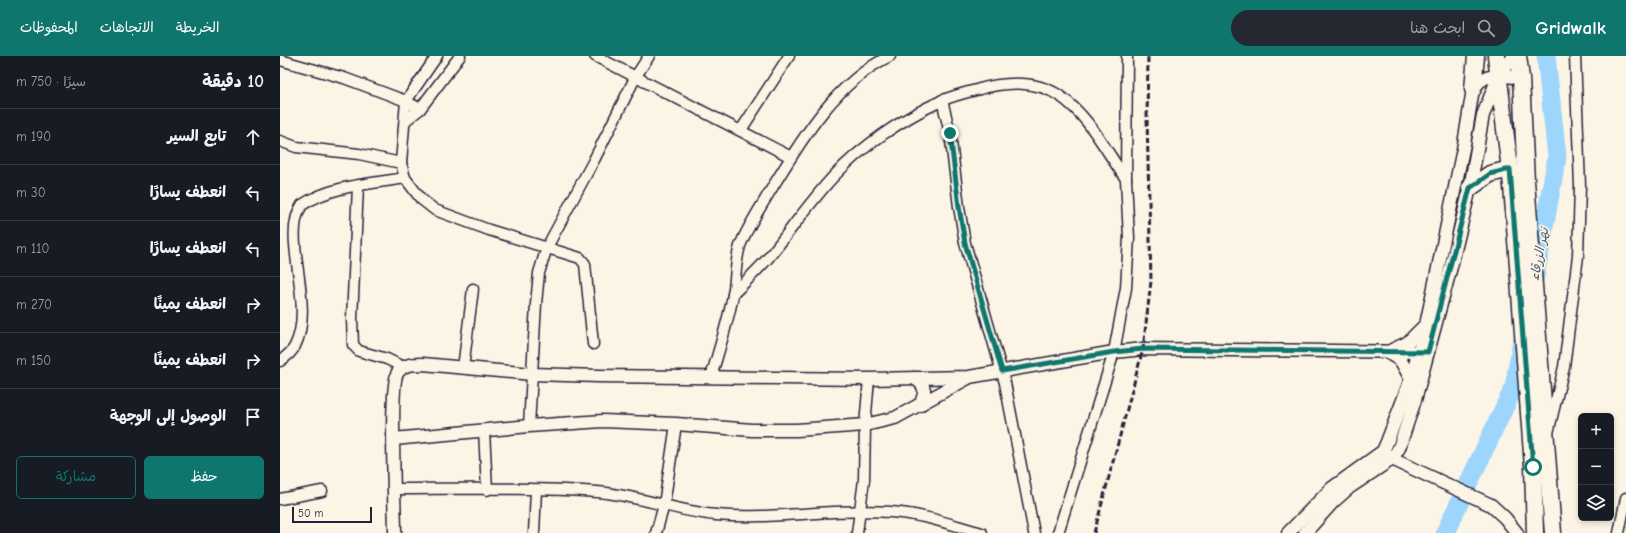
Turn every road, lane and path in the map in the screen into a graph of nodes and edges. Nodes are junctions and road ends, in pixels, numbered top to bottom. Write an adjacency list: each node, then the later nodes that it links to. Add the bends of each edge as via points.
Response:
1 (437, 56): 19 (street)
2 (460, 56): 20 (street)
3 (595, 56): 15 (street)
4 (649, 56): 15 (street)
5 (789, 56): 22 (street)
6 (890, 56): 24 (street, via 875,63 839,94)
7 (1127, 56): 28 (street)
8 (1476, 56): 17 (main road)
9 (1496, 56): 14 (main road)
10 (1514, 56): 14 (street)
11 (1518, 56): 16 (main road)
12 (1575, 56): 58 (street, via 1580,186 1578,256 1564,367)
13 (280, 60): 19 (street, via 344,78)
14 (1499, 75): 16 (street); 17 (street, via 1485,78); 26 (main road); 31 (street, via 1483,115)
15 (636, 76): 22 (street); 33 (street)
16 (1522, 78): 29 (main road)
17 (1473, 89): 37 (street)
18 (942, 100): 28 (street, via 1008,83 1026,83 1053,92 1081,117); 36 (street, via 907,119 870,144 844,167 824,187 768,258); 45 (street, via 950,133 965,243)
19 (406, 101): 20 (street); 21 (street)
20 (420, 109): 21 (street)
21 (405, 121): 25 (street)
22 (741, 130): 24 (street)
23 (280, 141): 25 (street, via 296,147 353,153)
24 (791, 158): 36 (street, via 749,227 740,247)
25 (401, 163): 27 (street)
26 (1510, 169): 29 (main road); 31 (main road, via 1490,174)
27 (405, 178): 30 (street); 33 (street, via 421,199 434,210 482,228)
28 (1126, 179): 39 (street, via 1127,279)
29 (1519, 183): 58 (main road, via 1544,397); 78 (main road)
30 (358, 186): 32 (street, via 321,195 301,205 290,216); 43 (street, via 353,345 359,351 387,359)
31 (1470, 188): 41 (street)
32 (285, 228)
33 (546, 247): 38 (street, via 578,257 585,264); 46 (street, via 539,274)
34 (287, 272): 42 (street, via 299,320 295,346)
35 (473, 289): 44 (street)
36 (733, 294): 47 (street)
37 (1426, 325): 40 (street, via 1407,343); 41 (street)
38 (593, 344)
39 (1114, 352): 40 (street, via 1155,348); 45 (street); 74 (street)
40 (1389, 353): 41 (street); 51 (street, via 1401,361)
41 (1423, 354): 51 (street); 59 (street, via 1403,438)
42 (280, 361)
43 (403, 367): 44 (street, via 423,364); 57 (street, via 397,373 394,382)
44 (464, 368): 46 (street)
45 (1002, 371): 48 (street); 73 (street)
46 (532, 374): 47 (street); 55 (street)
47 (711, 377): 50 (street)
48 (969, 377): 49 (street); 52 (street)
49 (913, 378): 50 (street); 52 (street, via 920,381 924,388)
50 (869, 379): 54 (street)
51 (1411, 379): 59 (street, via 1387,442)
52 (920, 405): 54 (street, via 895,418)
53 (676, 424): 54 (street, via 752,430 797,430); 55 (street, via 604,422); 66 (street)
54 (864, 425): 67 (street)
55 (529, 426): 56 (street)
56 (484, 430): 57 (street); 61 (street)
57 (394, 439): 60 (street)
58 (1546, 443): 79 (main road)
59 (1387, 455): 75 (street, via 1332,488); 76 (street, via 1333,502); 77 (street, via 1491,505)
60 (394, 489): 61 (street); 68 (street)
61 (487, 490): 62 (street)
62 (536, 490): 66 (street, via 598,492); 69 (street)
63 (322, 492): 64 (street)
64 (280, 498)
65 (1626, 498): 80 (street)
66 (664, 505): 67 (street, via 715,515 756,517); 70 (street)
67 (861, 511): 71 (street); 72 (street, via 918,515)
68 (395, 533)
69 (534, 533)
70 (656, 533)
71 (857, 533)
72 (982, 533)
73 (1034, 533)
74 (1058, 533)
75 (1288, 533)
76 (1305, 533)
77 (1517, 533)
78 (1535, 533)
79 (1553, 533)
80 (1619, 533)

